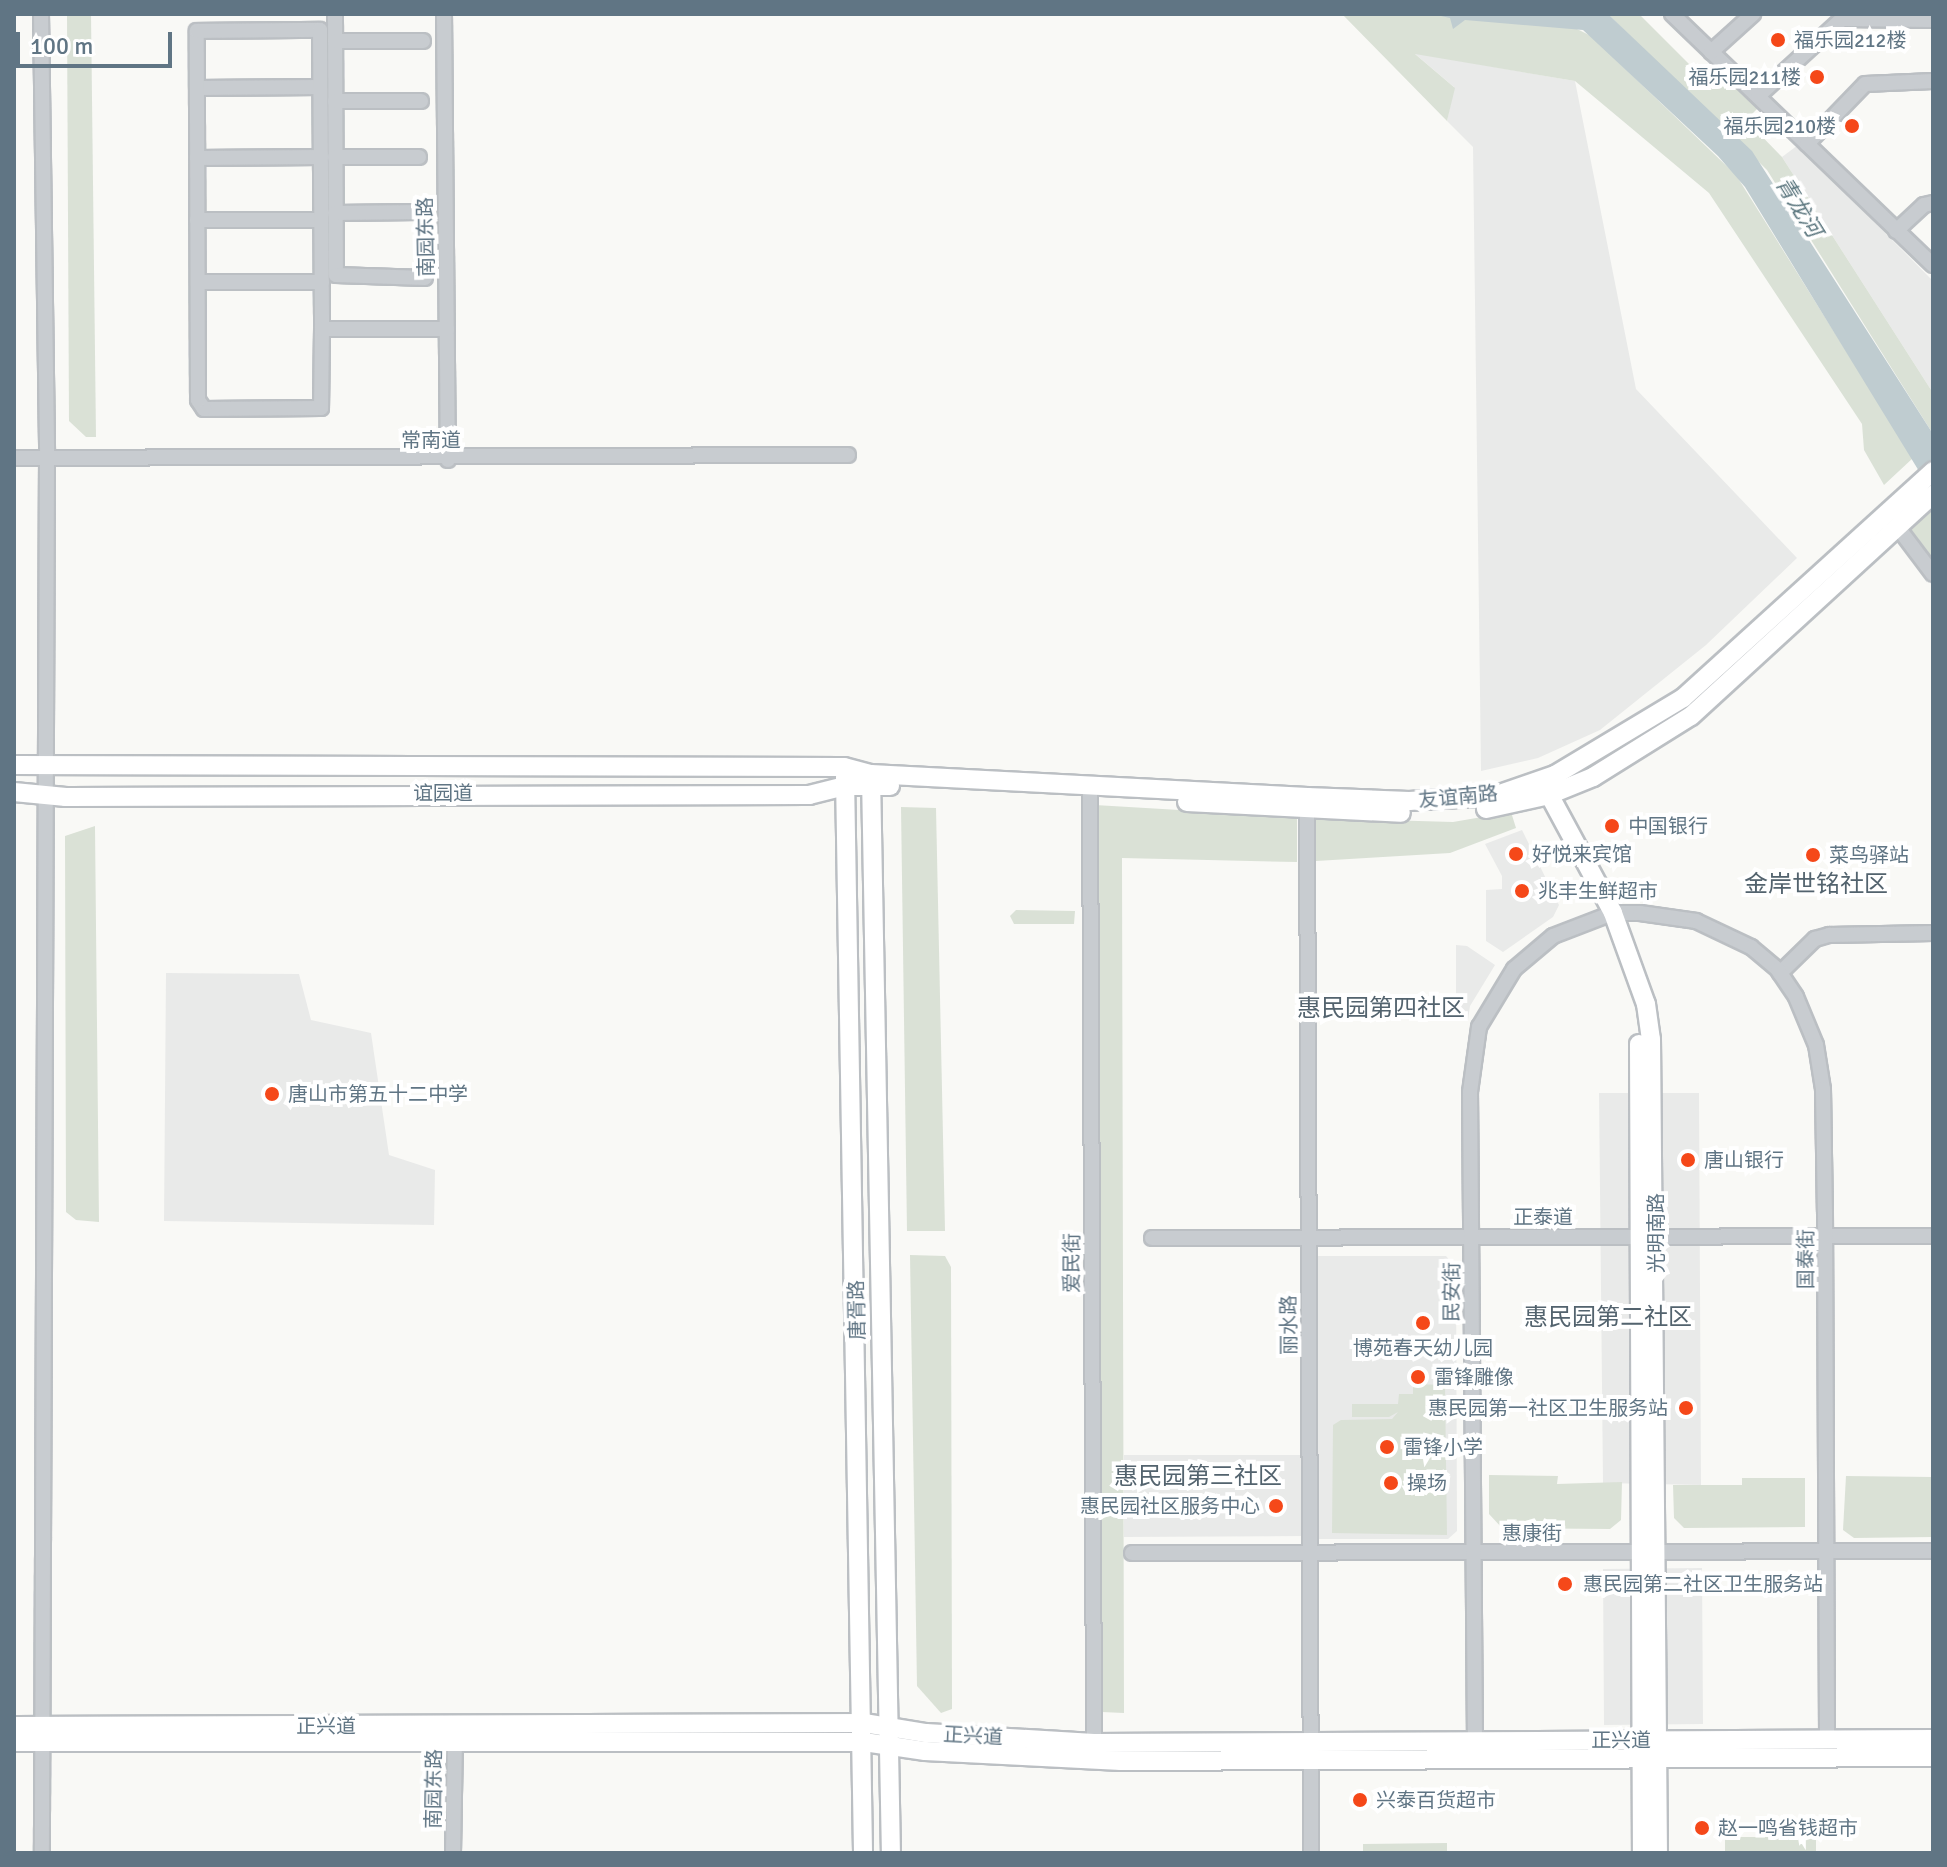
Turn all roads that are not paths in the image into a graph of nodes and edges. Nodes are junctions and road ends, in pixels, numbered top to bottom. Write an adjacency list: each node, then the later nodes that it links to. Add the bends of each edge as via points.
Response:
1 (41, 14): 33 (street)
2 (335, 14): 7 (street)
3 (444, 14): 30 (street, 南园东路)
4 (1672, 14): 9 (street)
5 (1753, 14): 9 (street)
6 (1933, 20): 13 (street, via 1842,19)
7 (335, 41): 8 (street); 14 (street)
8 (423, 41)
9 (1711, 52): 13 (street)
10 (1933, 81): 16 (street, via 1865,84)
11 (320, 87): 12 (street); 12 (street, via 320,30 212,30 197,31); 17 (street)
12 (197, 88): 19 (street)
13 (1758, 96): 16 (street)
14 (335, 101): 15 (street); 17 (street)
15 (421, 101)
16 (1807, 144): 24 (street)
17 (328, 157): 18 (street); 19 (street); 22 (street)
18 (419, 157)
19 (197, 158): 23 (street)
20 (1933, 203): 24 (street)
21 (419, 212): 22 (street)
22 (328, 216): 23 (street); 26 (street, via 338,279); 28 (street)
23 (197, 220): 27 (street)
24 (1896, 231): 25 (street)
25 (1933, 265)
26 (425, 278)
27 (198, 282): 28 (street); 29 (street, via 198,400 204,409 321,408)
28 (322, 282): 29 (street)
29 (322, 329): 30 (street)
30 (447, 329): 34 (street, 南园东路)
31 (848, 455): 34 (street, 常南道)
32 (14, 458): 33 (street, 常南道)
33 (47, 458): 34 (street, 常南道); 40 (street)
34 (448, 460)
35 (1933, 471): 36 (main road, 友谊南路)
36 (1923, 496): 37 (main road, 友谊南路)
37 (1893, 520): 38 (street); 44 (main road, 友谊南路, via 1691,716 1593,777)
38 (1933, 574)
39 (14, 765): 40 (main road, 谊园道)
40 (46, 767): 41 (main road, 谊园道); 46 (street)
41 (845, 776): 42 (main road, 谊园道); 46 (main road, 谊园道, via 809,795); 64 (main road, 唐胥路)
42 (871, 780): 43 (main road, 友谊南路); 67 (main road, 唐胥路)
43 (1090, 790): 47 (main road, 友谊南路); 72 (street, 爱民街, via 1086,1649)
44 (1539, 790): 47 (main road, 友谊南路, via 1456,801); 48 (main road, 光明南路)
45 (14, 792): 46 (main road, 谊园道)
46 (45, 795): 65 (street)
47 (1307, 804): 53 (street, 丽水路)
48 (1607, 915): 50 (street, 国泰街, via 1696,921 1751,947); 54 (street, 民安街, via 1576,923 1532,950 1502,986 1479,1027 1470,1092); 56 (main road, 光明南路, via 1639,1042)
49 (1933, 933): 50 (street, via 1829,935 1815,939)
50 (1780, 973): 51 (street, 国泰街, via 1816,1045 1823,1089)
51 (1826, 1236): 52 (street, 正泰道); 56 (street, 正泰道); 59 (street, 国泰街)
52 (1933, 1236)
53 (1309, 1237): 54 (street, 正泰道); 55 (street, 正泰道); 61 (street, 丽水路)
54 (1472, 1237): 56 (street, 正泰道); 62 (street, 民安街)
55 (1152, 1238)
56 (1648, 1238): 58 (main road, 光明南路)
57 (1933, 1551): 59 (street, 惠康街)
58 (1650, 1552): 59 (street, 惠康街); 62 (street, 惠康街); 73 (main road, 光明南路)
59 (1827, 1552): 68 (street, 国泰街)
60 (1132, 1553): 61 (street, 惠康街)
61 (1310, 1553): 62 (street, 惠康街); 74 (street, 丽水路)
62 (1474, 1553): 71 (street, 民安街)
63 (14, 1726): 65 (main road, 正兴道)
64 (864, 1732): 66 (main road, 正兴道); 67 (main road, 正兴道); 78 (main road, 唐胥路)
65 (42, 1734): 66 (main road, 正兴道); 70 (main road, 正兴道); 76 (street)
66 (455, 1735): 77 (street, 南园东路)
67 (890, 1737): 72 (main road, 正兴道); 74 (main road, 正兴道, via 1121,1761); 79 (main road, 唐胥路)
68 (1827, 1739): 69 (main road, 正兴道); 73 (main road, 正兴道)
69 (1933, 1739)
70 (14, 1742)
71 (1475, 1742): 73 (main road, 正兴道); 74 (main road, 正兴道)
72 (1094, 1743): 74 (main road, 正兴道)
73 (1650, 1749): 74 (main road, 正兴道); 75 (main road, 正兴道); 81 (main road, 光明南路); 82 (main road, 光明南路)
74 (1311, 1751): 80 (street, 丽水路)
75 (1933, 1757)
76 (42, 1853)
77 (453, 1853)
78 (863, 1853)
79 (891, 1853)
80 (1311, 1853)
81 (1642, 1853)
82 (1658, 1853)

